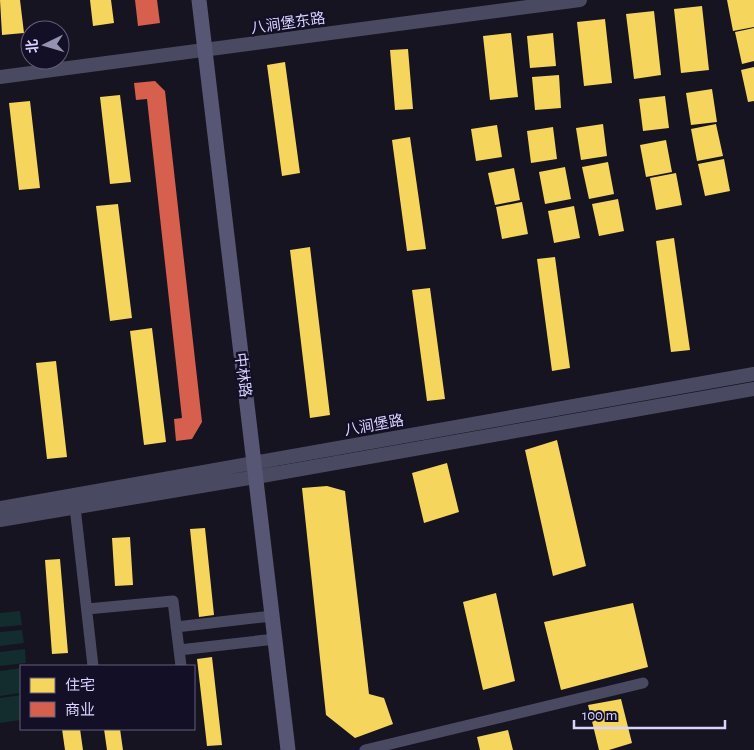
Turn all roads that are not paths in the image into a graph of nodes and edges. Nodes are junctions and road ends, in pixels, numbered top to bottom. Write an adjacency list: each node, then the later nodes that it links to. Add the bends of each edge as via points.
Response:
1 (199, 0): 3 (main road, 中林路)
2 (580, 0): 3 (street, 八涧堡东路)
3 (205, 50): 4 (street, 八涧堡东路); 7 (main road, 中林路)
4 (0, 77)
5 (754, 374): 7 (street, 八涧堡路)
6 (754, 389): 7 (street, 八涧堡路)
7 (255, 470): 8 (street, 八涧堡路); 9 (street, 八涧堡路); 12 (main road, 中林路)
8 (0, 508)
9 (75, 508): 10 (street, 八涧堡路); 11 (street)
10 (0, 520)
11 (87, 609): 13 (street, via 173,601); 16 (street)
12 (272, 616): 13 (street); 14 (main road, 中林路)
13 (176, 627): 15 (street)
14 (275, 640): 15 (street); 19 (main road, 中林路)
15 (179, 650): 17 (street)
16 (93, 665)
17 (181, 665)
18 (643, 683): 20 (street)
19 (288, 750)
20 (365, 750)

